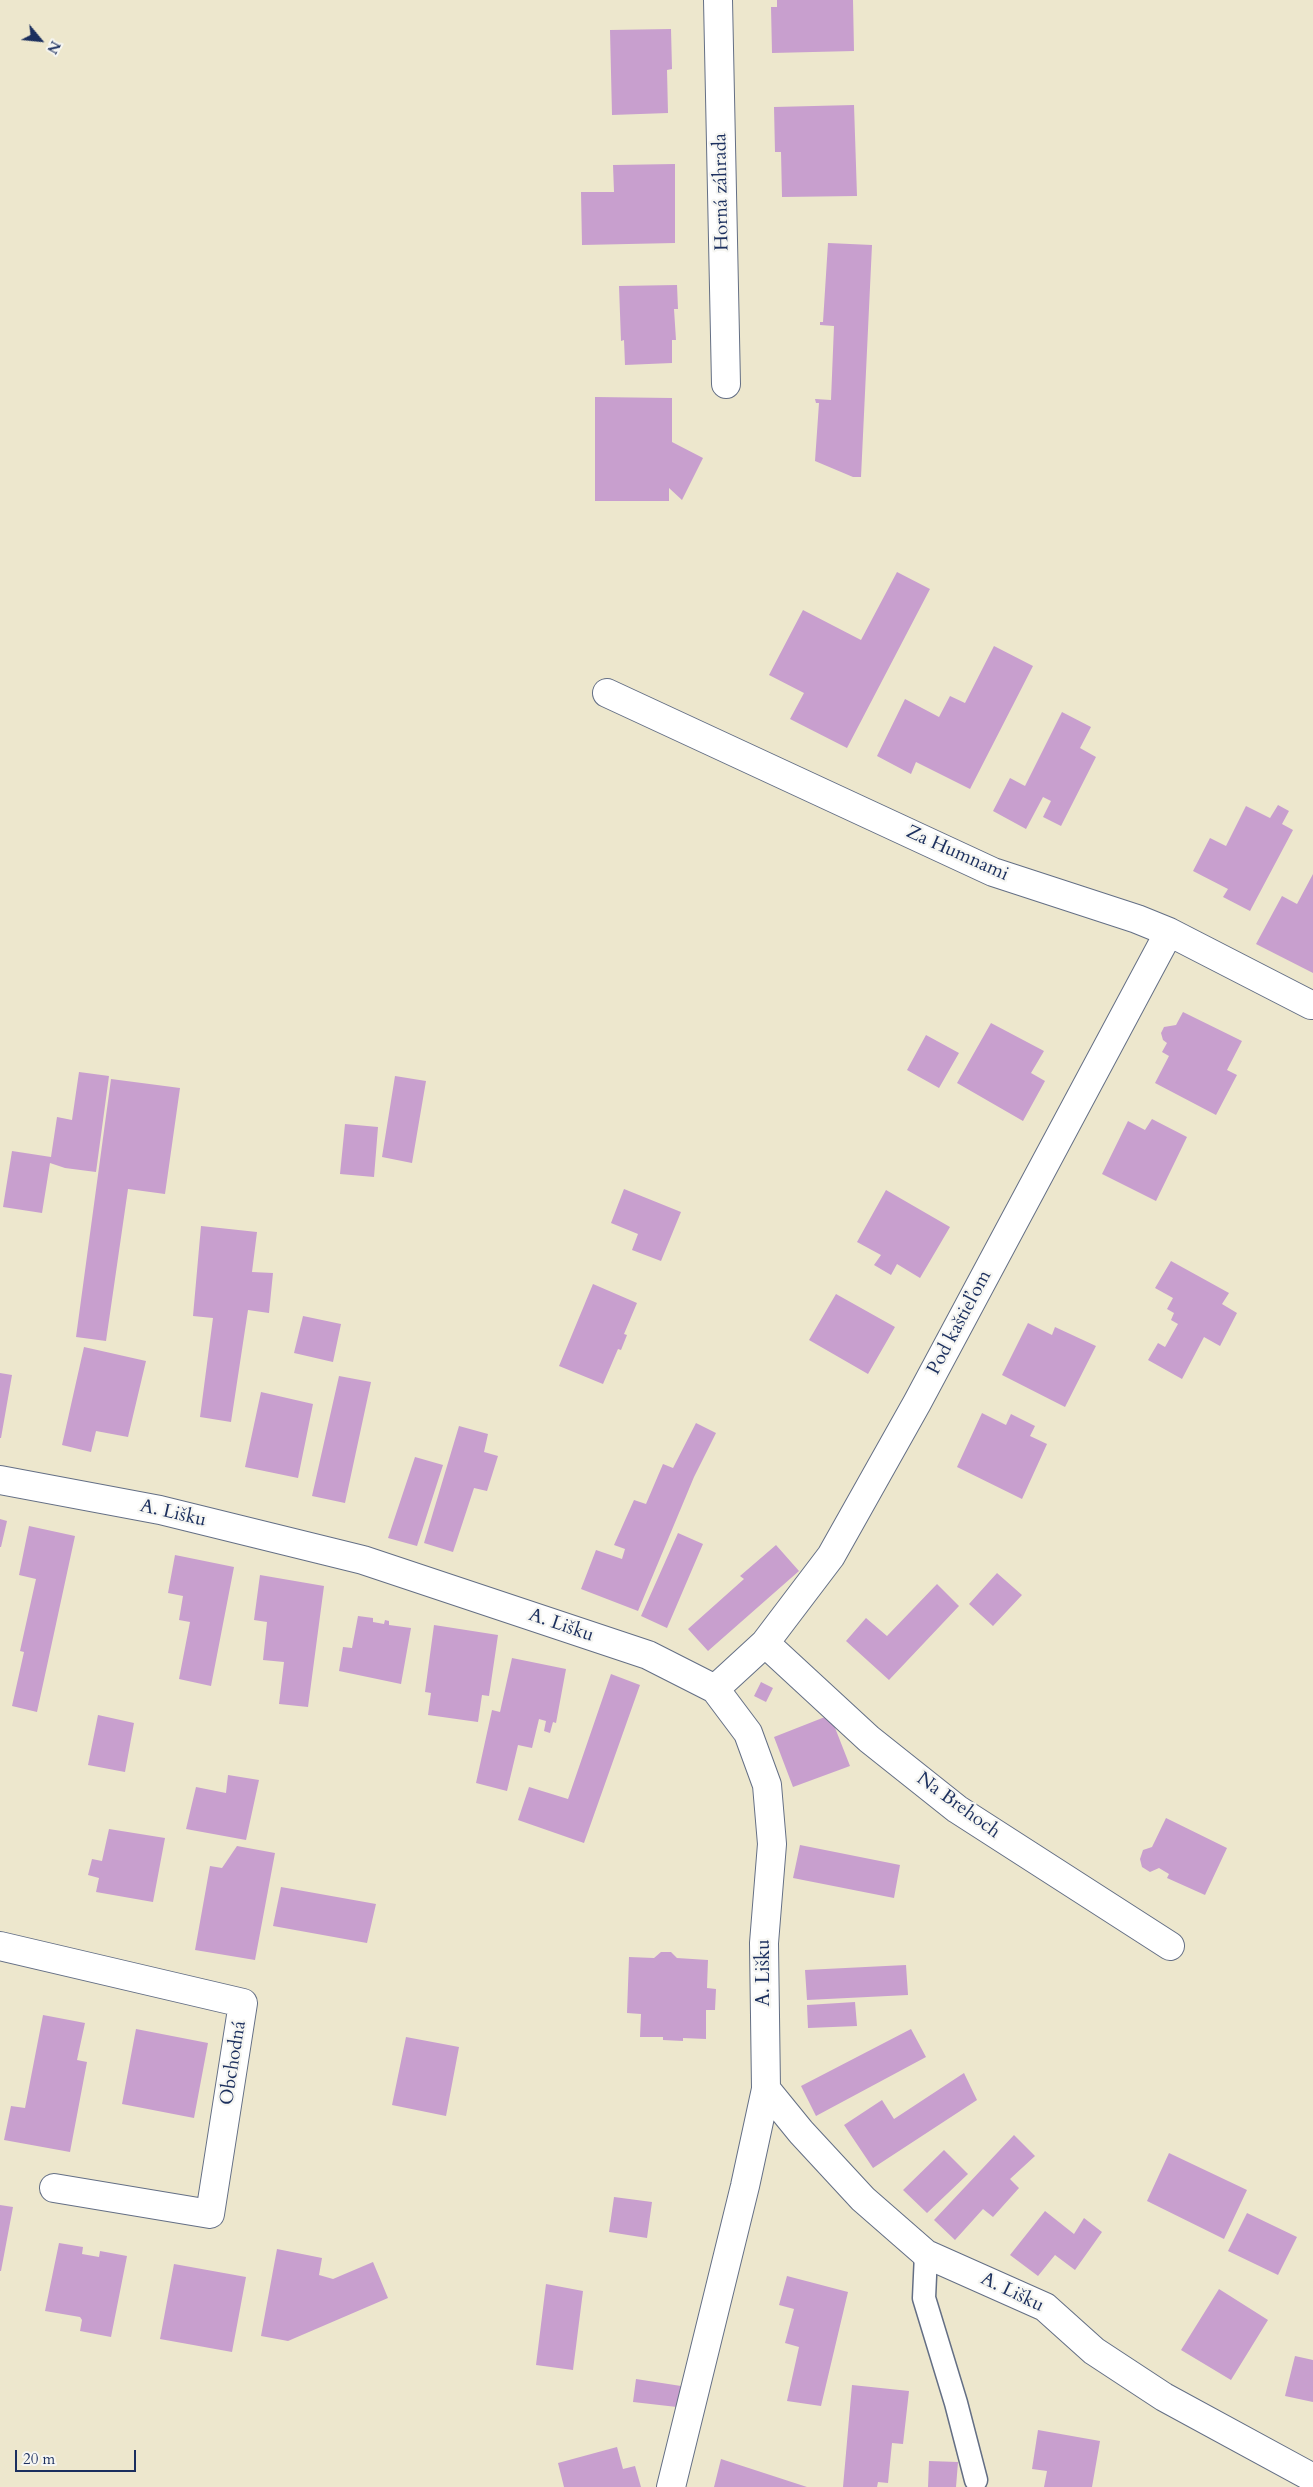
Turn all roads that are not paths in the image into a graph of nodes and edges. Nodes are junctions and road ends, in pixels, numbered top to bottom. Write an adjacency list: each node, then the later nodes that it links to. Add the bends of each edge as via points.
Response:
1 (718, 0): 2 (street, Horná záhrada)
2 (726, 384)
3 (607, 693): 4 (street, Za Humnami, via 993,872)
4 (1168, 932): 5 (street, Za Humnami); 7 (street, Pod kaštieľom, via 917,1403 831,1556)
5 (1312, 1006)
6 (0, 1480): 8 (street, A. Lišku, via 160,1510 363,1560 648,1655)
7 (765, 1643): 8 (street, Pod kaštieľom); 10 (street, Na Brehoch, via 869,1739 957,1809)
8 (715, 1689): 11 (street, A. Lišku, via 748,1733 767,1785 772,1844 764,1943)
9 (0, 1946): 12 (street, Obchodná, via 244,2003 210,2214)
10 (1170, 1946)
11 (766, 2089): 13 (street, A. Lišku, via 863,2200); 16 (street, A. Lišku)
12 (54, 2188)
13 (926, 2254): 14 (street, A. Lišku, via 1045,2307 1094,2351 1164,2397); 15 (lane, via 924,2298)
14 (1313, 2478)
15 (976, 2480)
16 (671, 2487)

